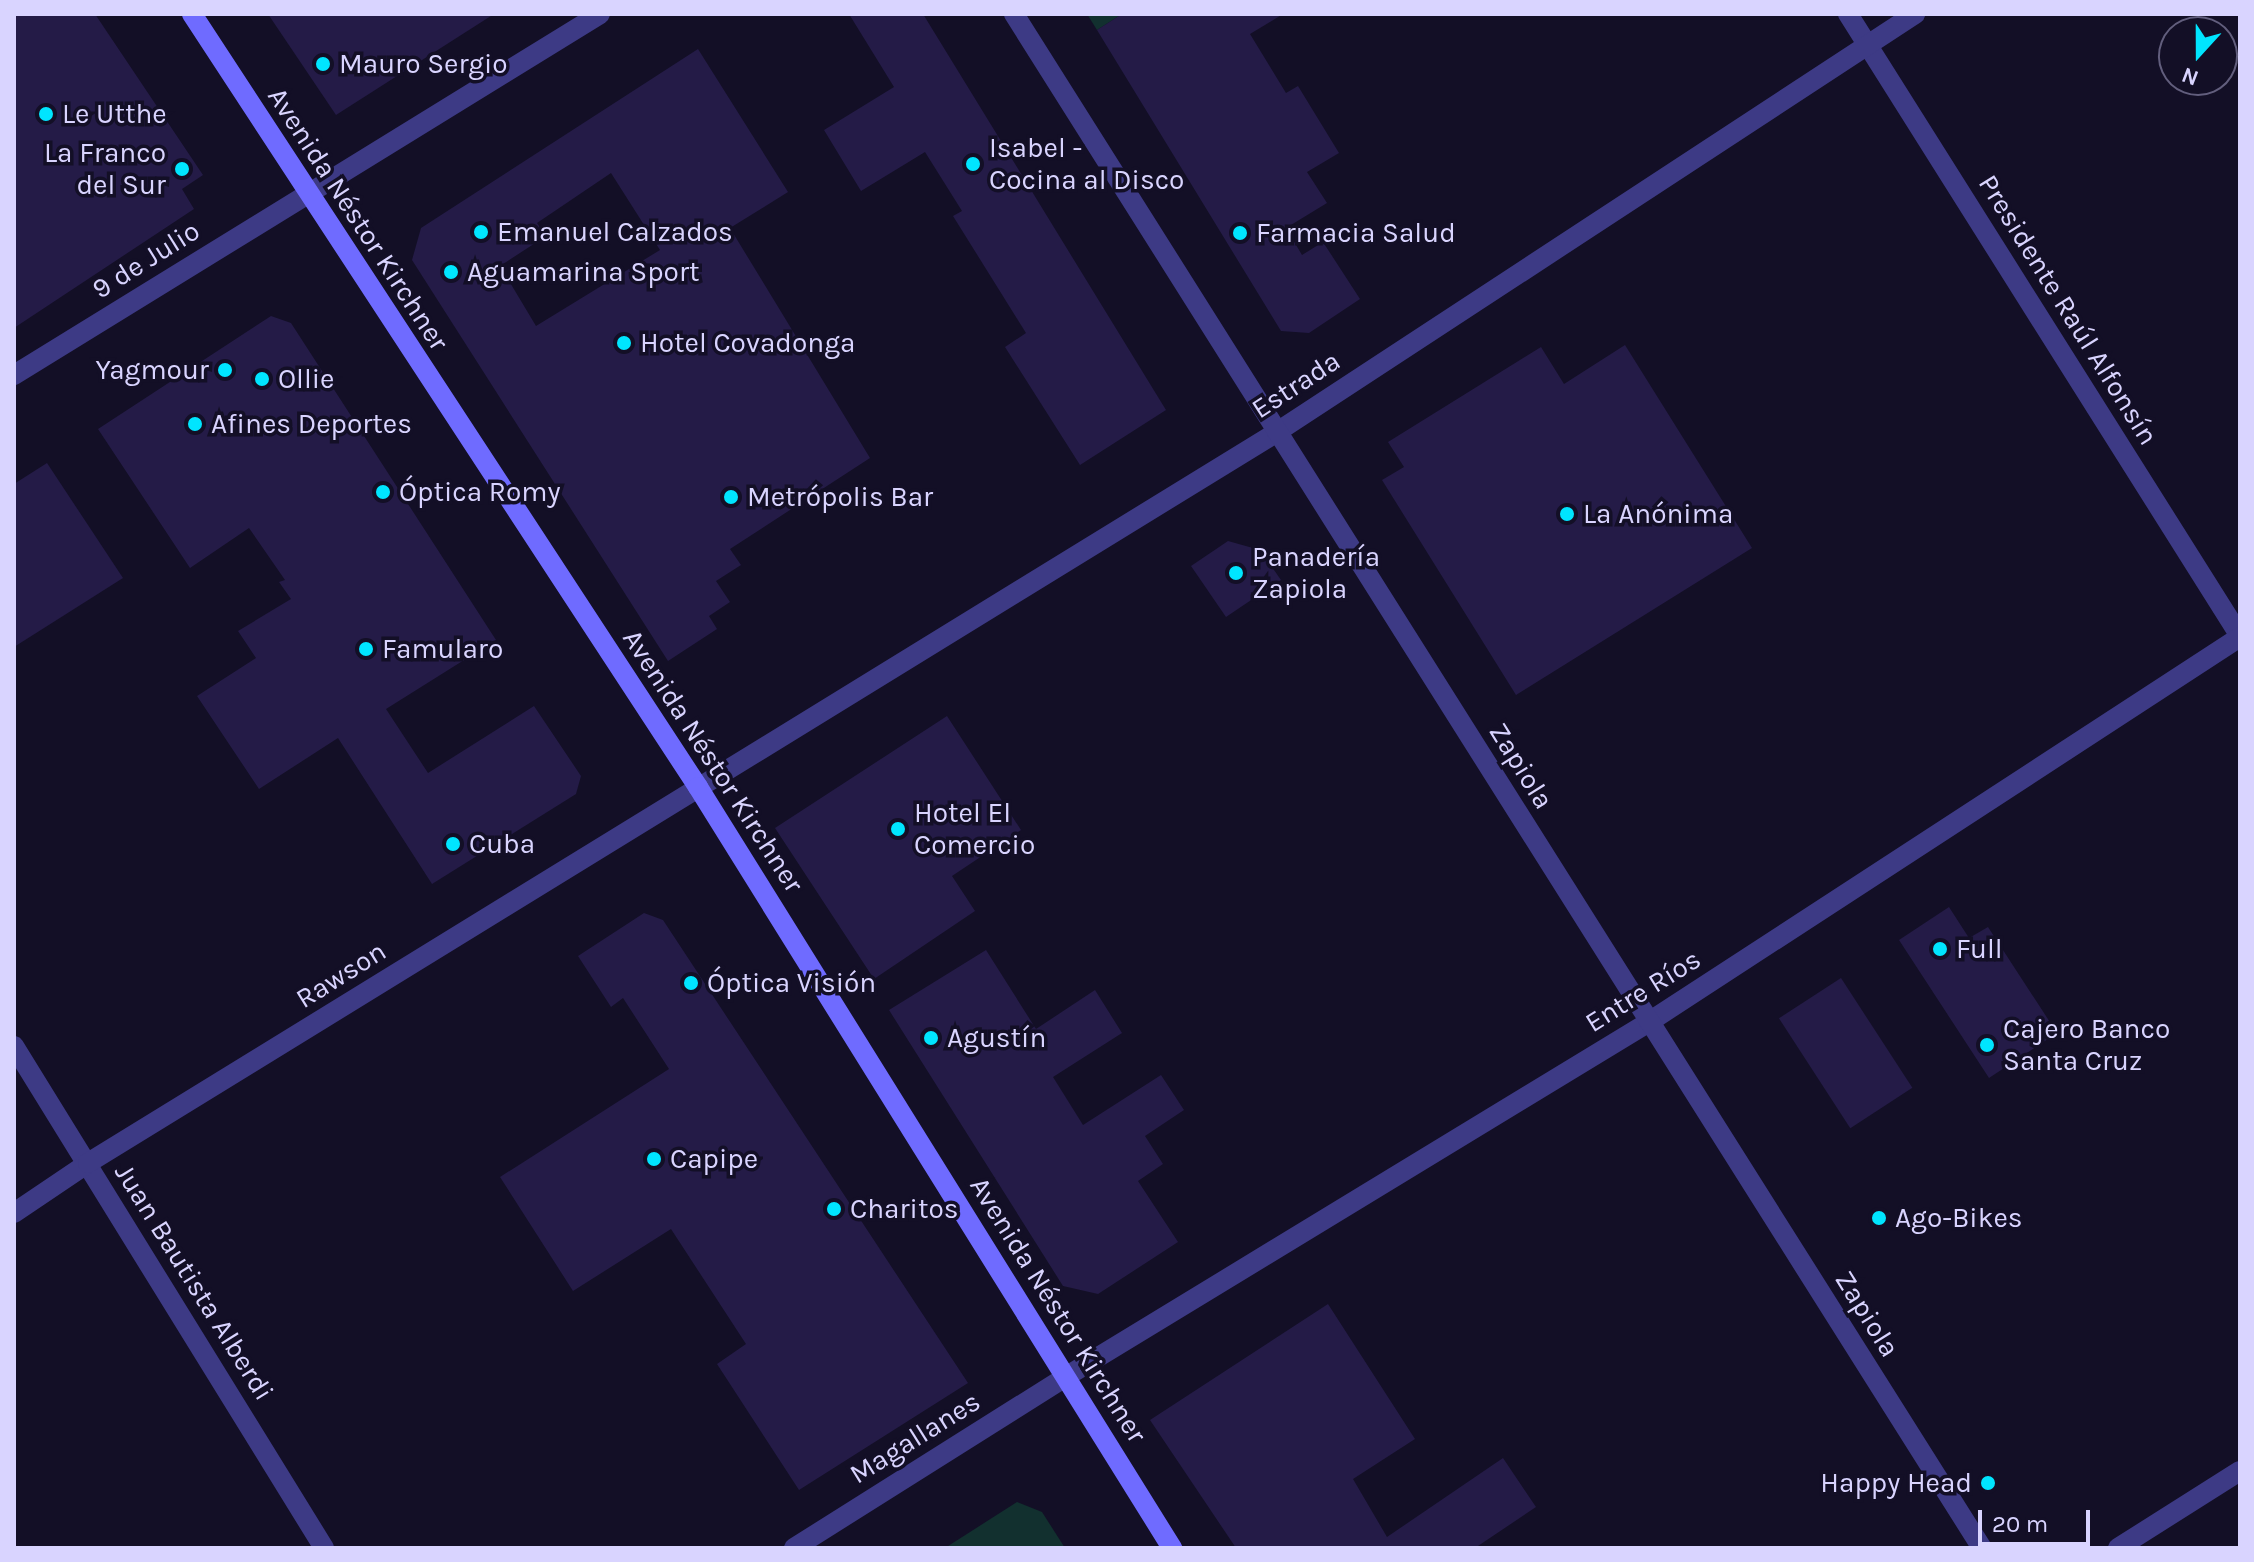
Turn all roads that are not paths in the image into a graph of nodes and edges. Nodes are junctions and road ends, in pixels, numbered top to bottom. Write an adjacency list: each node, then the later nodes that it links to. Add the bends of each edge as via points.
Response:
1 (192, 14): 7 (main road, Avenida Néstor Kirchner)
2 (600, 14): 7 (street, 9 de Julio)
3 (1014, 14): 9 (street, Zapiola)
4 (1848, 14): 6 (street, Presidente Raúl Alfonsín)
5 (1915, 14): 6 (street, Estrada)
6 (1867, 45): 9 (street, Estrada); 10 (street, Presidente Raúl Alfonsín)
7 (308, 193): 8 (street, 9 de Julio); 11 (main road, Avenida Néstor Kirchner)
8 (14, 375)
9 (1277, 432): 11 (street, Estrada); 12 (street, Zapiola)
10 (2240, 636): 12 (street, Entre Ríos)
11 (698, 787): 14 (street, Rawson); 16 (main road, Avenida Néstor Kirchner)
12 (1649, 1022): 16 (street, Entre Ríos); 21 (street, Zapiola)
13 (14, 1046): 14 (street, Juan Bautista Alberdi)
14 (88, 1163): 15 (street, Rawson); 18 (street, Juan Bautista Alberdi)
15 (14, 1213)
16 (1067, 1376): 19 (street, Magallanes); 20 (main road, Avenida Néstor Kirchner)
17 (2240, 1471): 22 (street)
18 (324, 1548)
19 (794, 1548)
20 (1172, 1548)
21 (1982, 1548)
22 (2118, 1548)

